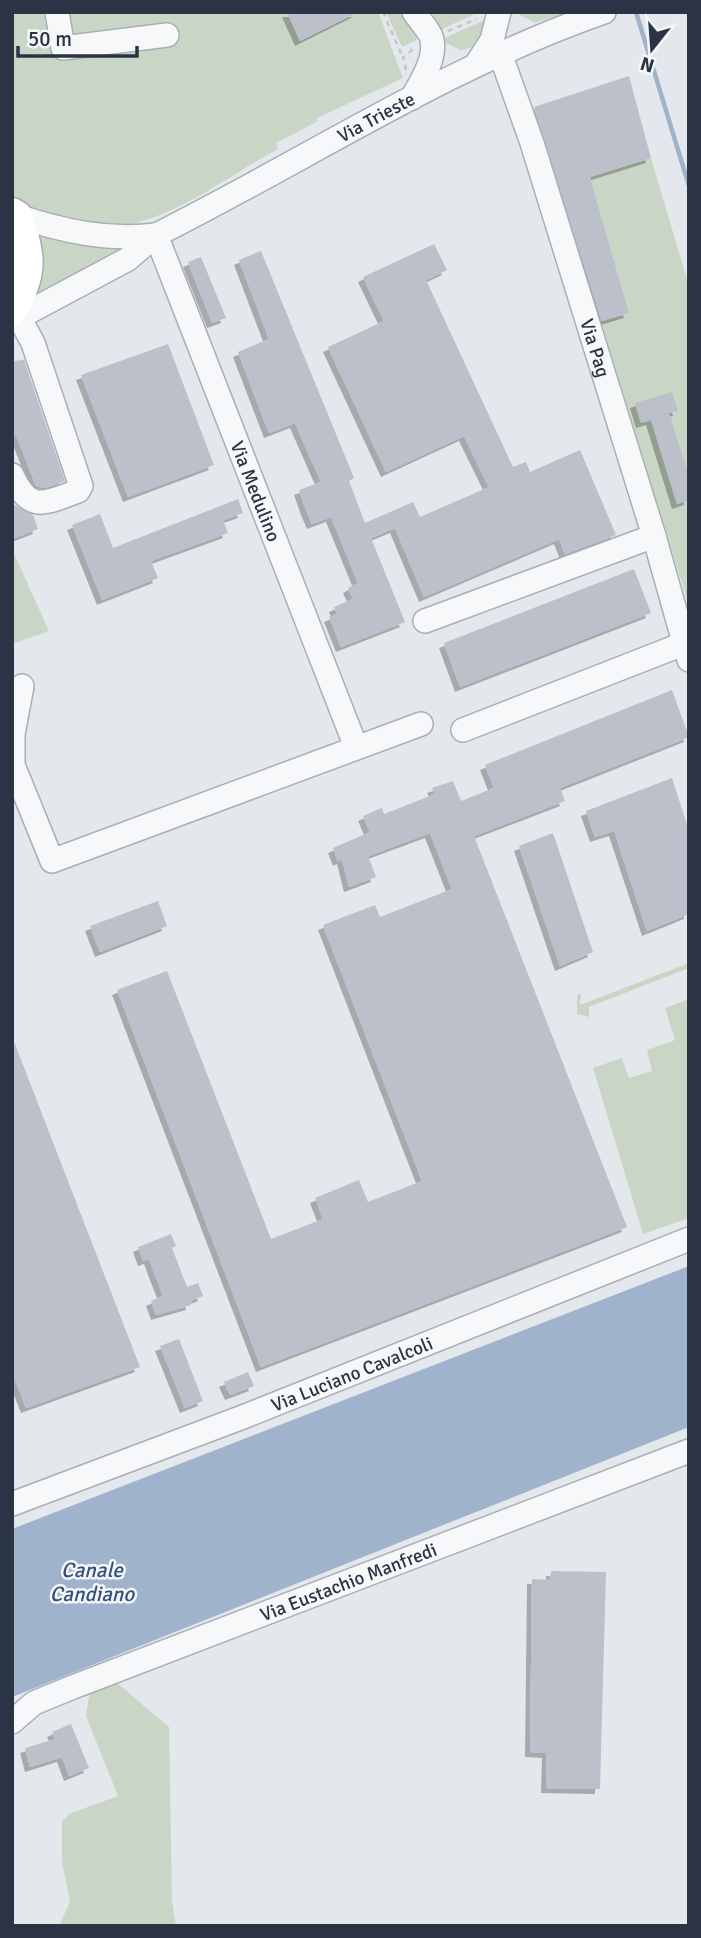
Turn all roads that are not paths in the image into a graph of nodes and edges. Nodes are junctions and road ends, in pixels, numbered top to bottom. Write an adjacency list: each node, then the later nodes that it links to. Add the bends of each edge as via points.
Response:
1 (57, 12): 5 (street, via 63,48)
2 (414, 12): 8 (street, via 432,38 432,51)
3 (604, 12): 6 (street, Via Trieste)
4 (490, 15): 7 (street, via 492,40)
5 (167, 35)
6 (500, 53): 7 (street, Via Trieste); 13 (street, Via Pag, via 520,103)
7 (477, 63): 8 (street, Via Trieste)
8 (412, 98): 10 (street, Via Trieste)
9 (15, 214): 10 (street, Via Trieste, via 61,231 105,237); 11 (main road, via 28,248 29,269)
10 (156, 234): 11 (street, Via Trieste, via 128,259); 19 (street, Via Medulino)
11 (15, 317): 12 (street, via 33,343 82,486 42,504 28,498)
12 (12, 475)
13 (654, 536): 14 (street); 15 (street, Via Pag)
14 (425, 621)
15 (686, 652): 18 (street, Via Pag)
16 (22, 686): 19 (street, via 13,734 13,765 52,861)
17 (421, 724): 19 (street)
18 (463, 730)
19 (356, 747)
20 (689, 1239): 22 (street, Via Luciano Cavalcoli)
21 (689, 1451): 23 (street, Via Eustachio Manfredi, via 73,1687 34,1703)
22 (12, 1504)
23 (12, 1722)

